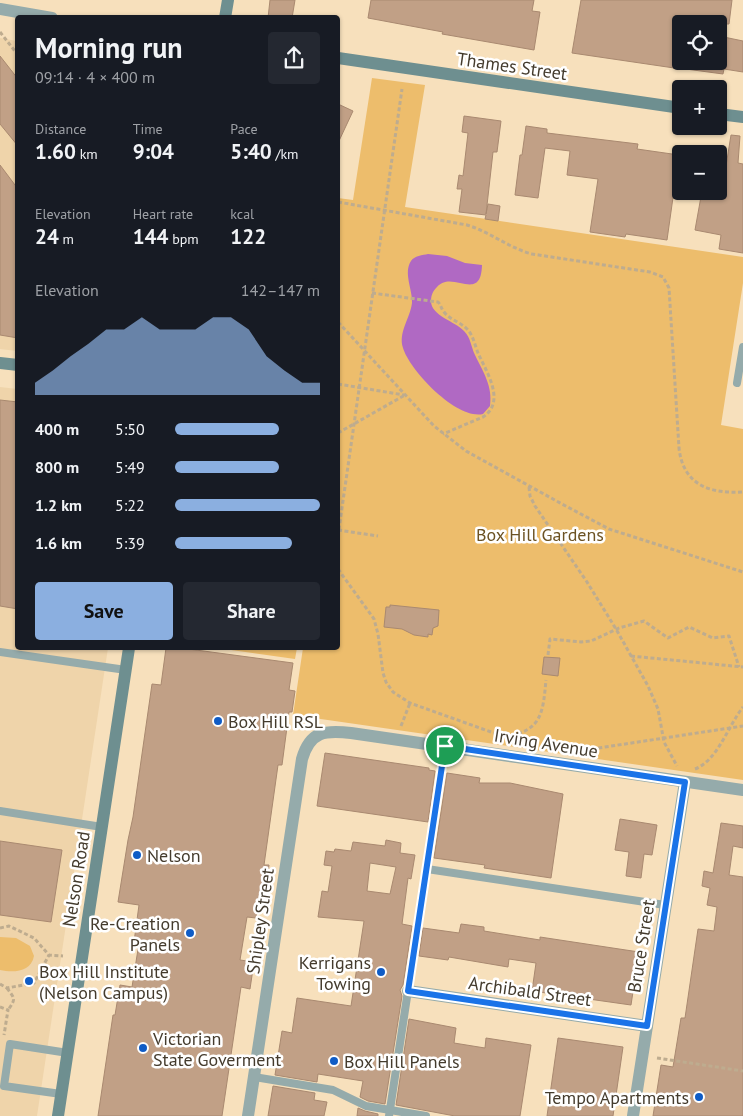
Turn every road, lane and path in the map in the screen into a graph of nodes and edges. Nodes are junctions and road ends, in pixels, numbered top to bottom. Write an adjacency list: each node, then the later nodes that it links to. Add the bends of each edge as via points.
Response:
1 (228, 0): 4 (street)
2 (0, 10): 3 (street)
3 (32, 15)
4 (226, 15)
5 (0, 32): 6 (path)
6 (15, 51)
7 (340, 58): 9 (street, Thames Street)
8 (402, 89): 13 (path)
9 (672, 107)
10 (727, 115): 11 (street)
11 (743, 117)
12 (340, 202): 13 (path)
13 (384, 210): 14 (path); 28 (path, via 473,227 532,254 650,272 663,277 669,288 679,448 683,464 688,474 702,486 719,492)
14 (372, 294): 17 (path); 26 (path, via 436,302 470,334 488,372 493,407 488,414)
15 (340, 324): 17 (path)
16 (743, 347): 20 (lane)
17 (364, 351): 22 (path); 23 (path)
18 (0, 363): 19 (street)
19 (15, 365)
20 (737, 382)
21 (340, 384): 22 (path)
22 (359, 388): 23 (path); 24 (path)
23 (405, 395): 24 (path); 26 (path)
24 (354, 424): 25 (path); 29 (path)
25 (340, 432)
26 (443, 434): 27 (path)
27 (529, 486): 33 (path, via 609,529); 34 (path, via 535,506 565,547)
28 (743, 492)
29 (340, 517)
30 (340, 530): 31 (path)
31 (378, 536)
32 (340, 572): 42 (path, via 374,620 386,682 392,692)
33 (743, 572)
34 (616, 629): 37 (path, via 592,641 550,639); 38 (path); 39 (path, via 644,620 668,638 689,626 713,638 729,636)
35 (129, 650): 40 (street, Nelson Road)
36 (0, 652): 40 (lane)
37 (548, 655)
38 (631, 656): 39 (path); 48 (path, via 656,703)
39 (741, 667)
40 (126, 670): 57 (street, Nelson Road)
41 (546, 680): 47 (path, via 542,711 535,724 523,732)
42 (410, 703): 47 (path); 49 (path)
43 (743, 707): 45 (path)
44 (743, 726): 45 (path)
45 (729, 728): 48 (path); 54 (path, via 719,747)
46 (315, 736): 49 (street, Irving Avenue, via 337,731); 71 (street, Shipley Street, via 304,750 302,759)
47 (503, 736): 50 (path)
48 (664, 738): 52 (path); 53 (path)
49 (396, 739): 51 (street, Irving Avenue)
50 (522, 743)
51 (445, 746): 54 (street, Irving Avenue); 58 (lane)
52 (573, 751)
53 (678, 768)
54 (686, 776): 55 (street, Irving Avenue); 59 (street, Bruce Street)
55 (743, 790)
56 (0, 811): 57 (lane)
57 (102, 827): 68 (street, Nelson Road)
58 (427, 869): 59 (lane); 65 (lane)
59 (665, 905): 67 (street, Bruce Street)
60 (0, 928): 61 (path, via 9,926 34,938)
61 (49, 955): 62 (path); 64 (path, via 34,983)
62 (63, 956)
63 (0, 984): 64 (path)
64 (7, 988): 66 (path, via 14,998)
65 (408, 991): 67 (street, Archibald Street); 73 (lane)
66 (8, 1010)
67 (647, 1026): 77 (street, Bruce Street)
68 (68, 1053): 72 (street, Nelson Road); 72 (lane, via 10,1044 4,1086)
69 (657, 1058): 70 (path)
70 (743, 1071)
71 (254, 1077): 73 (lane, via 333,1090); 75 (street, Shipley Street)
72 (61, 1094): 74 (street, Nelson Road)
73 (389, 1113): 76 (lane)
74 (58, 1116)
75 (248, 1116)
76 (426, 1116)
77 (633, 1116)

